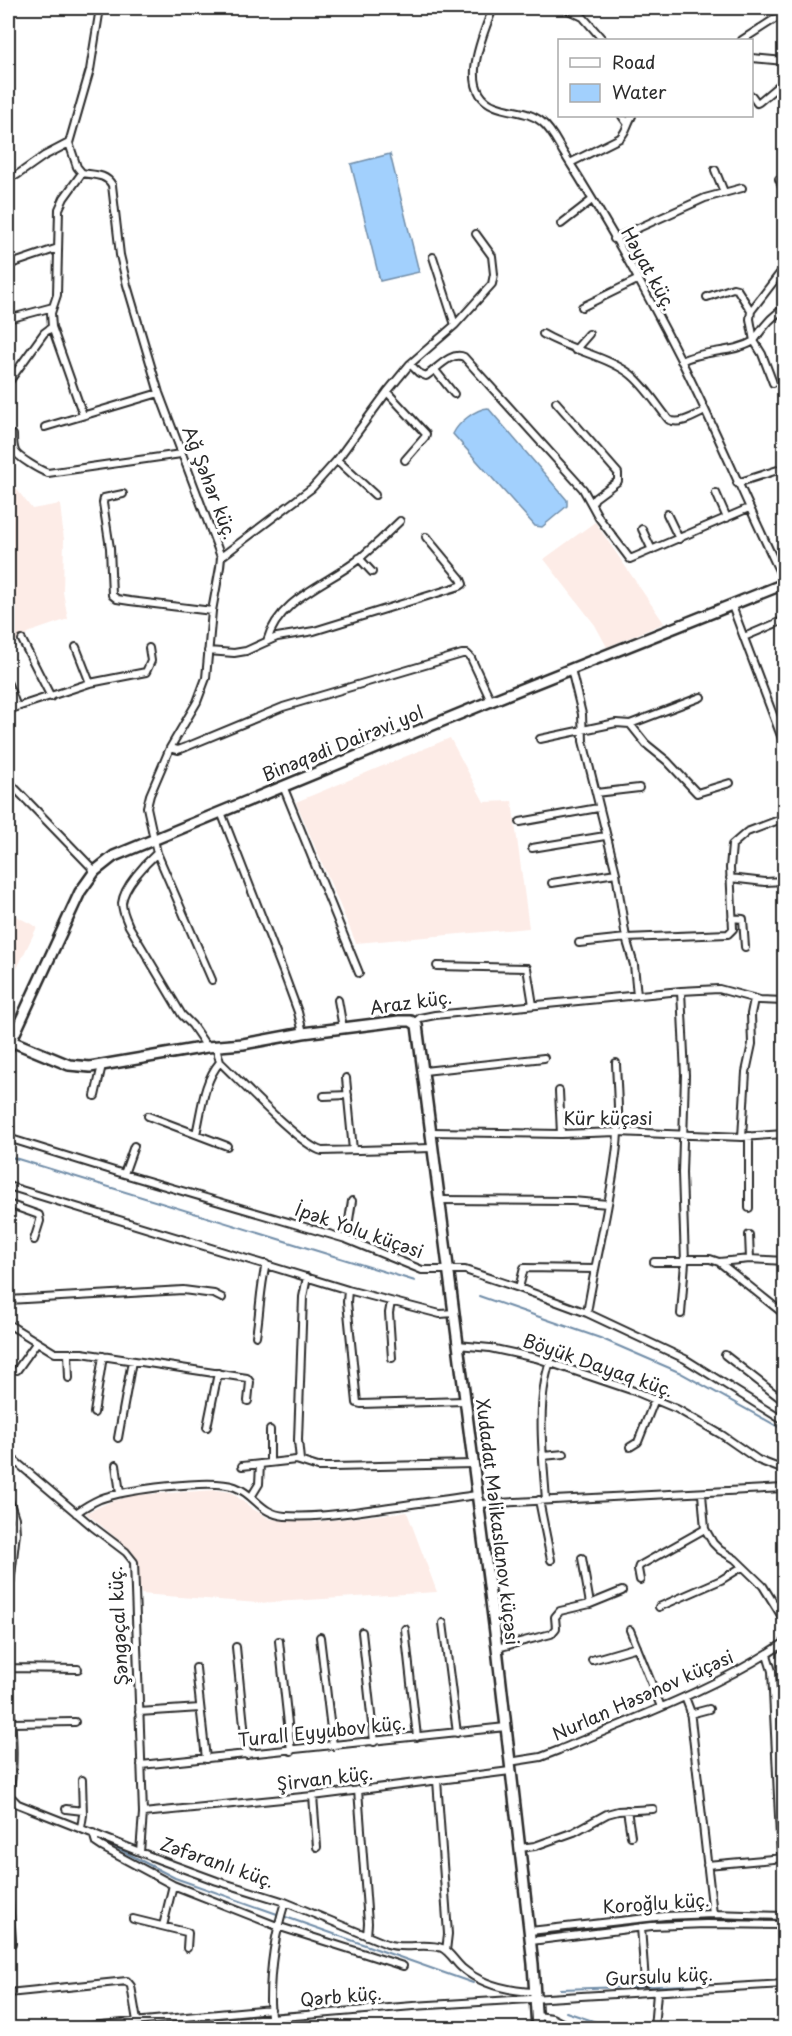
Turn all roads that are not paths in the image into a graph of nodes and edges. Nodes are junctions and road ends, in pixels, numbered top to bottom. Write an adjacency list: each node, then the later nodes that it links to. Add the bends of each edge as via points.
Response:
1 (100, 8): 14 (street, via 90,70)
2 (493, 8): 15 (street, Həyat küç., via 474,65 481,94 496,106 528,114 543,123)
3 (564, 8): 5 (street, via 583,17)
4 (784, 13): 6 (street)
5 (602, 39)
6 (744, 39)
7 (753, 58): 8 (street)
8 (784, 61)
9 (784, 81): 10 (street, via 759,102)
10 (753, 97)
11 (623, 117): 13 (street)
12 (631, 117): 13 (street)
13 (627, 123): 15 (street, via 626,133 620,138)
14 (69, 143): 17 (street); 18 (street)
15 (570, 163): 23 (street, Həyat küç.)
16 (715, 170): 22 (street)
17 (82, 173): 27 (street, via 59,209); 50 (street, Ağ Şəhər küç., via 104,176 112,185 120,255)
18 (17, 175)
19 (779, 179): 21 (street)
20 (742, 188): 22 (street)
21 (784, 191)
22 (724, 192): 26 (street)
23 (591, 200): 24 (street); 26 (street, Həyat küç.)
24 (561, 224)
25 (476, 234): 38 (street, via 492,256 493,280)
26 (614, 238): 31 (street, Həyat küç.)
27 (58, 248): 29 (street); 33 (street)
28 (433, 257): 38 (street)
29 (8, 265)
30 (784, 268): 36 (street)
31 (637, 280): 34 (street); 44 (street, Həyat küç.)
32 (707, 297): 36 (street, via 737,289)
33 (53, 307): 37 (street); 39 (street)
34 (582, 307)
35 (784, 309): 42 (street)
36 (751, 311): 42 (street)
37 (8, 319)
38 (455, 325): 45 (street)
39 (52, 327): 47 (street); 54 (street)
40 (543, 334): 43 (street)
41 (589, 334): 43 (street)
42 (754, 341): 44 (street, via 694,354); 48 (street)
43 (575, 350): 53 (street, via 631,375 669,420 680,422)
44 (681, 361): 53 (street, Həyat küç.)
45 (410, 364): 46 (street, via 426,376); 49 (street)
46 (435, 370): 51 (street); 65 (street, via 453,356 464,357 583,489)
47 (8, 383)
48 (773, 383)
49 (387, 392): 58 (street); 59 (street, via 426,434)
50 (159, 393): 54 (street); 57 (street, Ağ Şəhər küç.)
51 (454, 394)
52 (556, 402): 65 (street, via 618,473 618,481)
53 (705, 411): 61 (street, Həyat küç.)
54 (83, 415): 55 (street)
55 (45, 427)
56 (13, 435): 57 (street, via 17,454 48,473)
57 (181, 454): 74 (street, Ağ Şəhər küç.)
58 (337, 460): 64 (street); 74 (street, via 312,488)
59 (405, 460)
60 (784, 468): 61 (street)
61 (737, 483): 66 (street, Həyat küç.)
62 (716, 493): 68 (street)
63 (123, 494): 79 (street, via 104,498 103,503 112,595 117,599)
64 (375, 495)
65 (592, 504): 73 (street, via 629,559)
66 (748, 508): 68 (street); 77 (street, Həyat küç.)
67 (667, 514): 72 (street)
68 (727, 518): 72 (street)
69 (400, 521): 75 (street)
70 (642, 528): 73 (street)
71 (426, 537): 83 (street, via 463,584 314,632)
72 (679, 539): 73 (street)
73 (652, 550)
74 (221, 557): 79 (street, Ağ Şəhər küç.)
75 (360, 558): 76 (street); 83 (street, via 289,605)
76 (372, 572)
77 (784, 582): 78 (street, Binəqədi Dairəvi yol)
78 (732, 606): 81 (street); 87 (street, Binəqədi Dairəvi yol)
79 (212, 611): 86 (street, Ağ Şəhər küç.)
80 (784, 620): 81 (street)
81 (744, 637): 98 (street)
82 (22, 640): 90 (street)
83 (267, 640): 86 (street, via 240,652)
84 (76, 647): 88 (street)
85 (149, 648): 88 (street, via 151,661 146,672)
86 (208, 651): 99 (street, Ağ Şəhər küç., via 206,678)
87 (571, 669): 92 (street, Binəqədi Dairəvi yol); 96 (street, via 582,714)
88 (90, 683): 90 (street)
89 (8, 684): 93 (street)
90 (51, 697): 93 (street)
91 (701, 697): 95 (street)
92 (491, 701): 99 (street, via 471,658 462,654 283,706 178,750); 102 (street, Binəqədi Dairəvi yol)
93 (17, 706): 94 (street)
94 (8, 710)
95 (630, 724): 96 (street); 101 (street, via 697,793)
96 (581, 731): 97 (street); 104 (street)
97 (540, 738)
98 (784, 744)
99 (170, 748): 110 (street, Ağ Şəhər küç., via 147,807)
100 (8, 781): 113 (street)
101 (730, 783)
102 (284, 786): 106 (street, Binəqədi Dairəvi yol); 123 (street)
103 (639, 788): 104 (street)
104 (596, 793): 105 (street)
105 (598, 808): 108 (street); 109 (street)
106 (221, 812): 110 (street, Binəqədi Dairəvi yol); 134 (street)
107 (784, 818): 115 (street, via 747,832 732,845)
108 (520, 822)
109 (605, 836): 111 (street); 114 (street)
110 (154, 839): 112 (street, Ağ Şəhər küç.); 113 (street, Binəqədi Dairəvi yol, via 114,856)
111 (531, 848)
112 (157, 853): 124 (street, Ağ Şəhər küç.); 136 (street, via 129,887 122,902 124,914 182,1015)
113 (95, 871): 132 (street, Binəqədi Dairəvi yol, via 80,892)
114 (616, 873): 117 (street); 119 (street)
115 (730, 878): 116 (street); 118 (street)
116 (784, 881)
117 (552, 883)
118 (732, 918): 119 (street, via 733,928 728,933); 121 (street, via 743,919)
119 (626, 938): 120 (street); 126 (street)
120 (579, 943)
121 (745, 947)
122 (437, 966): 130 (street, via 527,968)
123 (359, 973)
124 (212, 980)
125 (681, 991): 126 (street, Araz küç.); 127 (street, Araz küç., via 719,989); 153 (street)
126 (637, 995): 130 (street, Araz küç.)
127 (754, 999): 129 (street, Araz küç.); 154 (street, via 746,1072)
128 (338, 1000): 133 (street)
129 (784, 1001)
130 (532, 1005): 131 (street, Araz küç., via 426,1017)
131 (414, 1023): 133 (street, Araz küç., via 399,1021); 141 (street, Xudadat Məlikaslanov küçəsi, via 418,1028)
132 (12, 1028): 135 (street, Binəqədi Dairəvi yol)
133 (343, 1028): 134 (street, Araz küç.)
134 (303, 1033): 136 (street, Araz küç.)
135 (9, 1044): 140 (street, Araz küç., via 69,1065)
136 (211, 1047): 138 (street); 140 (street, Araz küç.)
137 (544, 1058): 141 (street)
138 (220, 1062): 150 (street, via 210,1077); 159 (street, via 309,1146 322,1151)
139 (616, 1063): 149 (street)
140 (102, 1065): 145 (street)
141 (423, 1071): 148 (street, Xudadat Məlikaslanov küçəsi)
142 (346, 1078): 144 (street)
143 (559, 1091): 151 (street)
144 (348, 1095): 146 (street); 159 (street)
145 (95, 1096)
146 (324, 1096)
147 (148, 1116): 150 (street)
148 (430, 1132): 151 (street, Kür küçəsi); 158 (street, Xudadat Məlikaslanov küçəsi)
149 (617, 1132): 151 (street, Kür küçəsi); 153 (street, Kür küçəsi); 165 (street)
150 (196, 1134): 157 (street)
151 (561, 1134)
152 (784, 1134): 154 (street, Kür küçəsi)
153 (683, 1135): 154 (street, Kür küçəsi); 171 (street)
154 (745, 1136): 166 (street)
155 (8, 1138): 160 (street, İpək Yolu küçəsi)
156 (134, 1146): 160 (street)
157 (227, 1146)
158 (432, 1148): 159 (street); 162 (street, Xudadat Məlikaslanov küçəsi)
159 (353, 1150)
160 (124, 1174): 168 (street, İpək Yolu küçəsi)
161 (8, 1186): 175 (street)
162 (440, 1200): 165 (street); 176 (street, Xudadat Məlikaslanov küçəsi)
163 (352, 1201): 168 (street)
164 (8, 1204): 169 (street, via 39,1215)
165 (608, 1204): 177 (street)
166 (749, 1208)
167 (749, 1235): 170 (street)
168 (346, 1239): 176 (street, İpək Yolu küçəsi, via 422,1270)
169 (34, 1240)
170 (750, 1259): 172 (street); 174 (street)
171 (685, 1261): 173 (street); 174 (street); 186 (street)
172 (784, 1261)
173 (654, 1262)
174 (719, 1262): 187 (street)
175 (266, 1264): 178 (street); 189 (street)
176 (447, 1269): 179 (street, İpək Yolu küçəsi, via 472,1272); 184 (street, Xudadat Məlikaslanov küçəsi)
177 (594, 1269): 179 (street, via 524,1268); 185 (street)
178 (307, 1277): 180 (street); 214 (street, via 303,1297)
179 (519, 1288): 185 (street, İpək Yolu küçəsi)
180 (348, 1290): 183 (street); 203 (street, via 357,1403)
181 (222, 1298): 182 (street, via 183,1290)
182 (8, 1300)
183 (391, 1302): 184 (street, via 440,1314); 195 (street)
184 (454, 1313): 191 (street, Xudadat Məlikaslanov küçəsi)
185 (586, 1313): 206 (street, İpək Yolu küçəsi, via 685,1359)
186 (681, 1314)
187 (784, 1314)
188 (8, 1324): 190 (street)
189 (256, 1336)
190 (37, 1342): 192 (street, via 55,1353); 198 (street)
191 (458, 1346): 197 (street, Böyük Dayaq küç., via 490,1348); 203 (street, Xudadat Məlikaslanov küçəsi)
192 (68, 1353): 194 (street); 200 (street)
193 (725, 1355): 204 (street)
194 (103, 1356): 196 (street); 205 (street)
195 (392, 1358)
196 (132, 1361): 199 (street); 209 (street)
197 (550, 1362): 201 (street, Böyük Dayaq küç.); 213 (street, via 542,1419)
198 (17, 1370)
199 (218, 1373): 202 (street, via 247,1378); 207 (street)
200 (69, 1378)
201 (655, 1399): 210 (street, via 638,1442); 220 (street, Böyük Dayaq küç., via 759,1460)
202 (248, 1401)
203 (464, 1401): 217 (street, Xudadat Məlikaslanov küçəsi)
204 (784, 1401)
205 (94, 1413)
206 (784, 1421)
207 (207, 1427)
208 (270, 1430): 215 (street)
209 (118, 1438)
210 (630, 1447)
211 (564, 1454): 213 (street)
212 (8, 1455): 229 (street, Şəngəçal küç.)
213 (543, 1456): 228 (street)
214 (300, 1460): 215 (street); 217 (street, via 318,1467)
215 (270, 1463): 216 (street)
216 (260, 1464): 219 (street); 225 (street, via 259,1484)
217 (472, 1464): 226 (street, Xudadat Məlikaslanov küçəsi)
218 (116, 1465): 222 (street)
219 (242, 1466)
220 (784, 1470)
221 (784, 1488): 223 (street)
222 (120, 1493): 225 (street, via 227,1485); 229 (street)
223 (702, 1494): 228 (street); 231 (street)
224 (8, 1497): 230 (street)
225 (251, 1497): 226 (street, via 273,1514 302,1516)
226 (477, 1500): 227 (street); 250 (street, Xudadat Məlikaslanov küçəsi)
227 (539, 1500): 228 (street); 233 (street)
228 (546, 1500)
229 (76, 1513): 261 (street, Şəngəçal küç., via 126,1552 134,1563)
230 (11, 1519): 237 (street, via 16,1533)
231 (705, 1529): 234 (street, via 720,1550); 235 (street, via 639,1566)
232 (582, 1558): 238 (street)
233 (550, 1560)
234 (742, 1567): 239 (street); 240 (street, via 770,1594)
235 (640, 1580)
236 (622, 1591): 238 (street)
237 (8, 1602)
238 (590, 1604): 250 (street, via 556,1614 556,1628 551,1634)
239 (660, 1607)
240 (784, 1620)
241 (443, 1623): 266 (street)
242 (405, 1629): 267 (street)
243 (630, 1630): 249 (street)
244 (362, 1632): 268 (street)
245 (320, 1637): 269 (street)
246 (279, 1641): 270 (street)
247 (784, 1643): 251 (street, Nurlan Həsənov küçəsi)
248 (236, 1647): 271 (street)
249 (637, 1647): 252 (street); 257 (street)
250 (497, 1648): 265 (street, Xudadat Məlikaslanov küçəsi)
251 (767, 1655): 256 (street, Nurlan Həsənov küçəsi); 291 (street, via 772,1671)
252 (592, 1660)
253 (8, 1667): 255 (street); 258 (street, Zəfəranlı küç.)
254 (196, 1668): 259 (street)
255 (78, 1669)
256 (685, 1697): 257 (street, Nurlan Həsənov küçəsi); 262 (street)
257 (661, 1707): 274 (street, Nurlan Həsənov küçəsi, via 550,1754)
258 (9, 1708): 264 (street, Zəfəranlı küç.)
259 (200, 1708): 261 (street); 272 (street)
260 (709, 1709): 262 (street)
261 (139, 1712): 273 (street, Şəngəçal küç.)
262 (690, 1714): 292 (street)
263 (75, 1722): 264 (street)
264 (10, 1723): 278 (street, Zəfəranlı küç., via 12,1773)
265 (506, 1727): 266 (street, Turall Eyyubov küç.); 274 (street, Xudadat Məlikaslanov küçəsi)
266 (458, 1733): 267 (street, Turall Eyyubov küç.)
267 (417, 1737): 268 (street, Turall Eyyubov küç.)
268 (374, 1742): 269 (street, Turall Eyyubov küç.)
269 (333, 1746): 270 (street, Turall Eyyubov küç.)
270 (291, 1750): 271 (street, Turall Eyyubov küç.)
271 (248, 1755): 272 (street, Turall Eyyubov küç.)
272 (206, 1759): 273 (street, Turall Eyyubov küç.)
273 (141, 1765): 284 (street, Şəngəçal küç.)
274 (509, 1766): 276 (street, Şirvan küç.); 289 (street, Xudadat Məlikaslanov küçəsi)
275 (82, 1780): 283 (street)
276 (437, 1780): 277 (street, Şirvan küç.); 308 (street)
277 (358, 1790): 279 (street, Şirvan küç.); 304 (street)
278 (8, 1795): 285 (street, Zəfəranlı küç., via 18,1804)
279 (313, 1796): 284 (street, Şirvan küç.); 288 (street)
280 (66, 1809): 283 (street)
281 (653, 1809): 282 (street)
282 (627, 1810): 287 (street); 289 (street, via 607,1814 553,1840)
283 (83, 1811): 285 (street)
284 (143, 1814): 290 (street, Şəngəçal küç.)
285 (81, 1828): 286 (street, Zəfəranlı küç.)
286 (93, 1833): 290 (street, Zəfəranlı küç.); 293 (street, via 102,1847)
287 (631, 1836)
288 (317, 1847)
289 (520, 1848): 305 (street, Xudadat Məlikaslanov küçəsi)
290 (140, 1852): 295 (street, Zəfəranlı küç.)
291 (783, 1858): 292 (street)
292 (707, 1864): 296 (street)
293 (173, 1886): 301 (street); 302 (street)
294 (8, 1887): 299 (street)
295 (285, 1902): 302 (street); 304 (street, Zəfəranlı küç.)
296 (713, 1914): 297 (street, Koroğlu küç.); 305 (street, Koroğlu küç., via 619,1920)
297 (784, 1916)
298 (133, 1919): 301 (street)
299 (9, 1921): 306 (street, via 12,1942)
300 (784, 1925): 303 (street, Koroğlu küç.)
301 (163, 1926): 307 (street, via 188,1934)
302 (277, 1926): 309 (street); 315 (street)
303 (641, 1928): 305 (street, Koroğlu küç.); 310 (street)
304 (367, 1936): 308 (street, Zəfəranlı küç., via 395,1947 437,1947)
305 (530, 1936): 314 (street, Xudadat Məlikaslanov küçəsi)
306 (8, 1945)
307 (187, 1948)
308 (446, 1951): 314 (street, via 481,1979)
309 (403, 1966)
310 (645, 1982)
311 (784, 1984): 313 (street, Gursulu küç.)
312 (8, 1993): 318 (street, via 123,1980 131,1986)
313 (657, 1993): 314 (street, Gursulu küç.); 324 (street)
314 (536, 1995): 316 (street, Xudadat Məlikaslanov küçəsi); 317 (street, Qərb küç.)
315 (271, 2009): 317 (street); 318 (street)
316 (537, 2016): 322 (street, Xudadat Məlikaslanov küçəsi); 323 (street)
317 (272, 2018): 320 (street, Qərb küç.); 321 (street)
318 (137, 2021): 319 (street)
319 (69, 2028)
320 (150, 2028)
321 (271, 2028)
322 (537, 2028)
323 (572, 2028)
324 (654, 2028)

